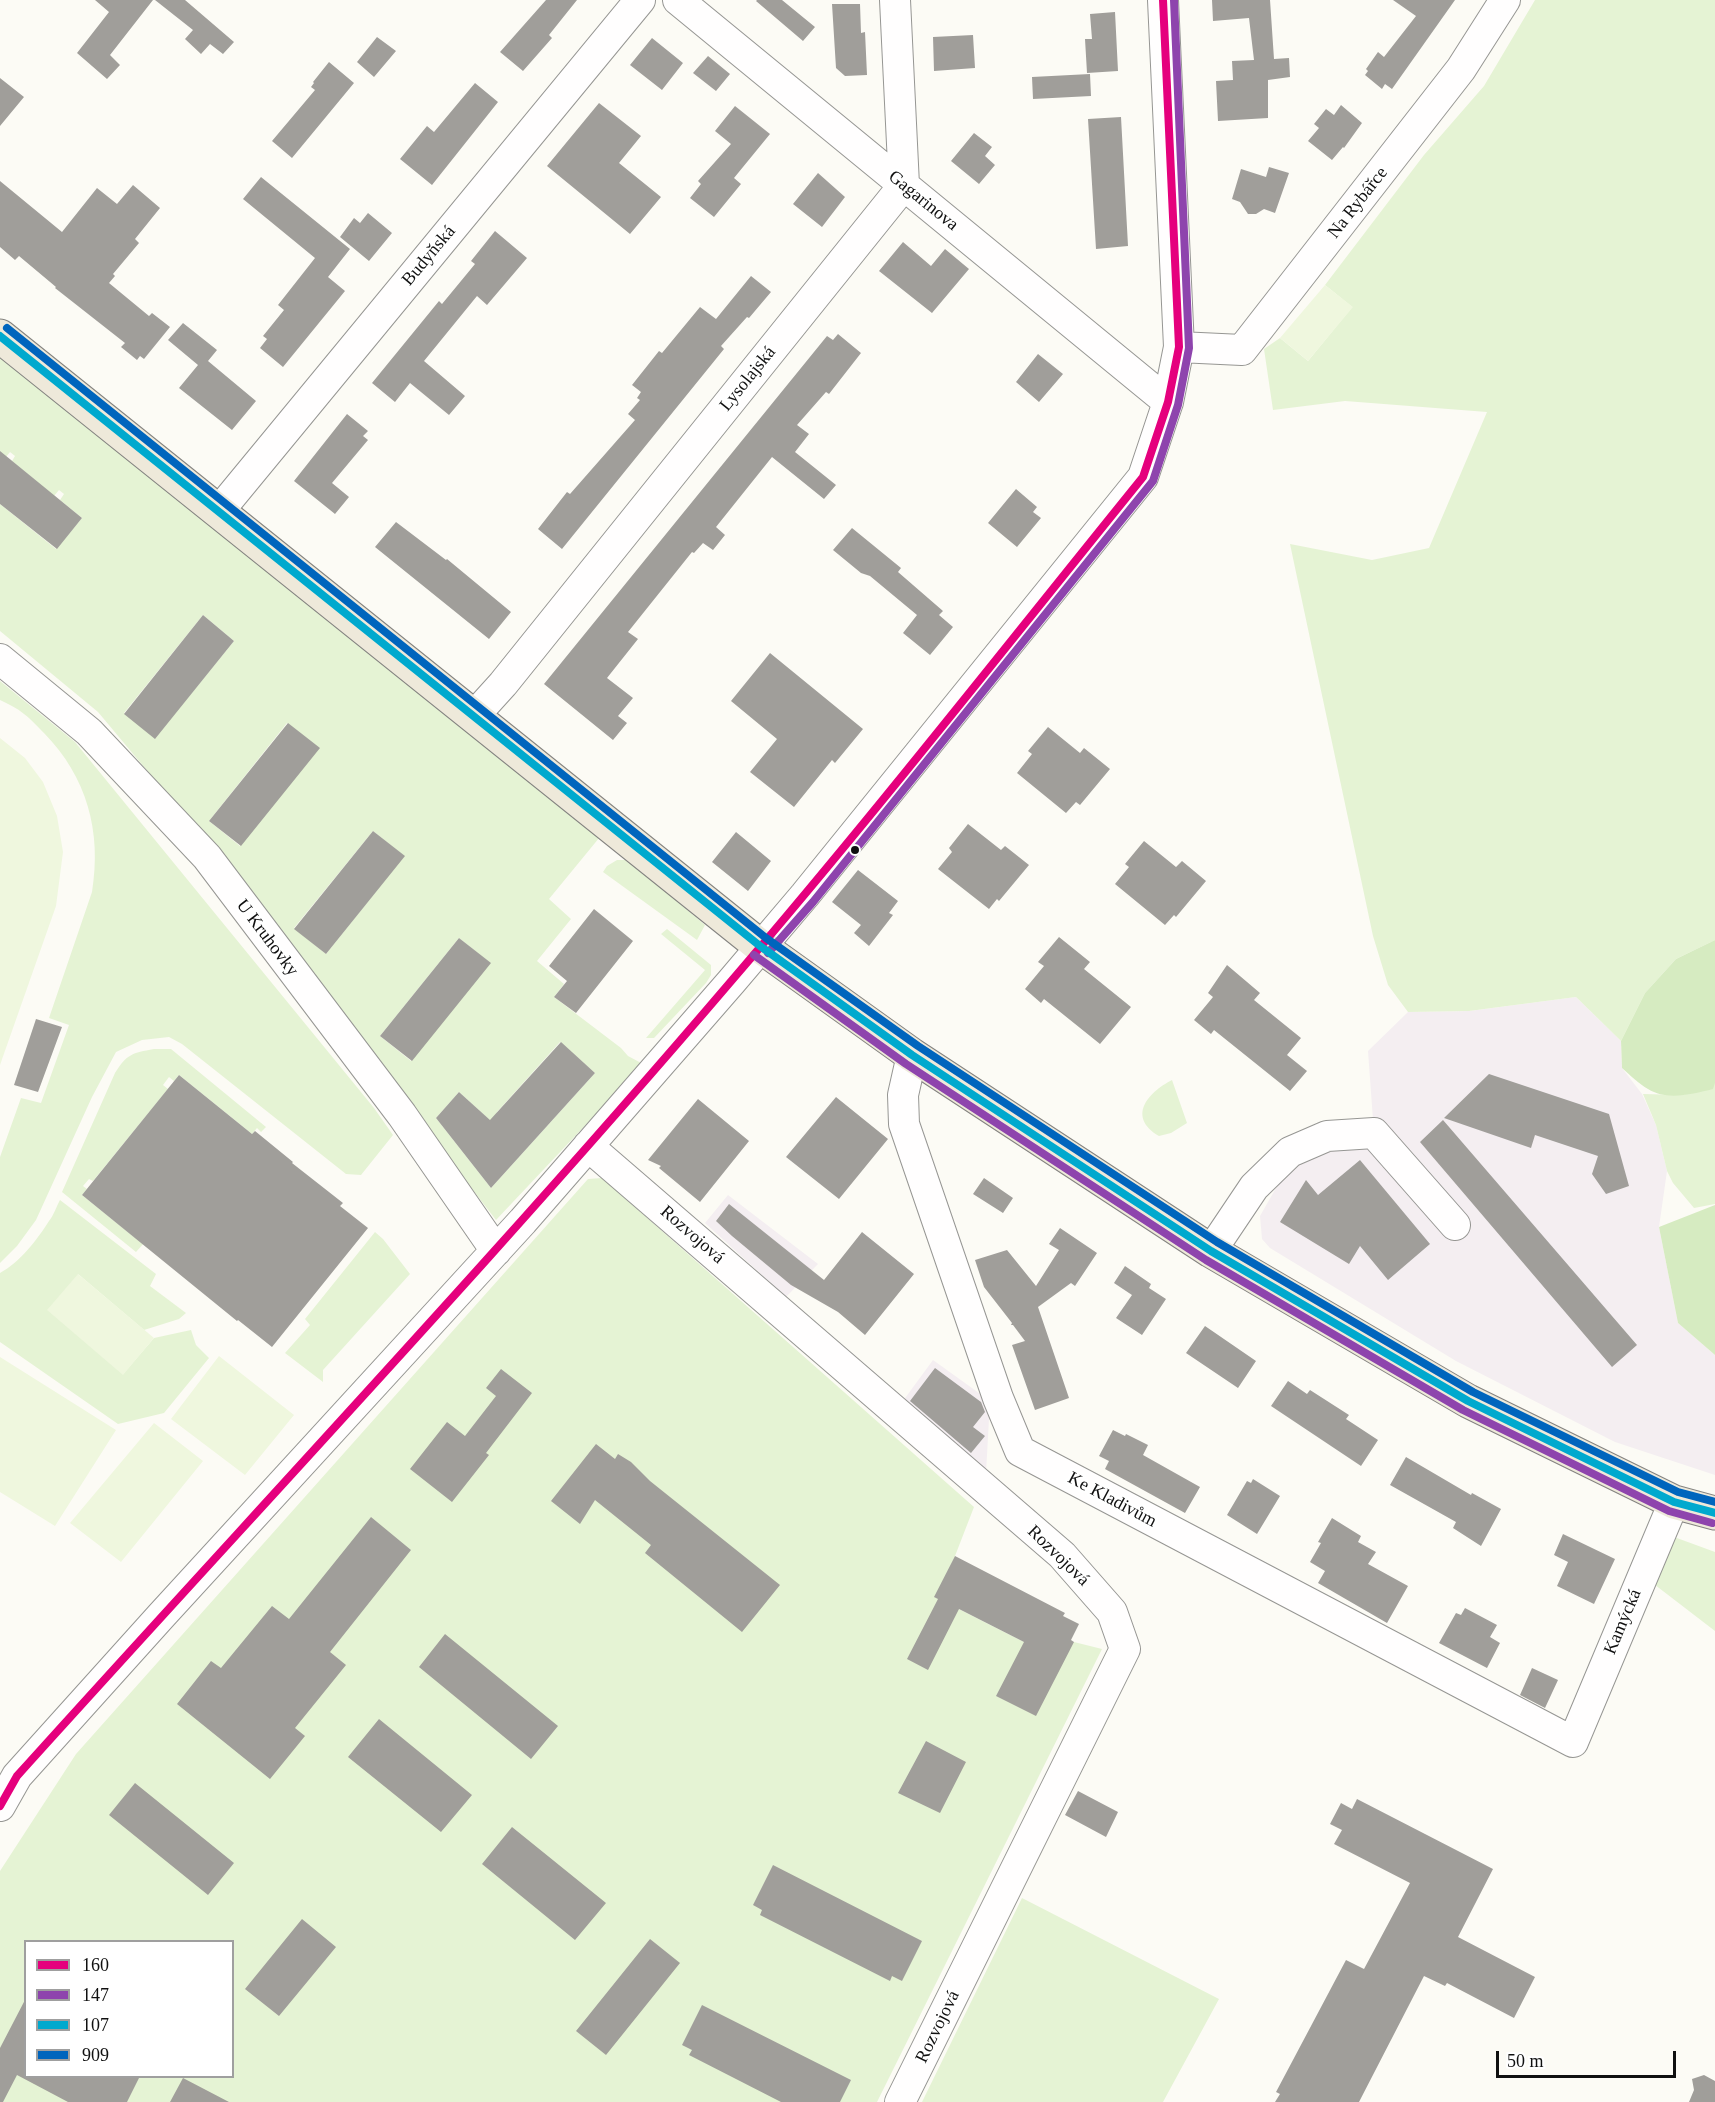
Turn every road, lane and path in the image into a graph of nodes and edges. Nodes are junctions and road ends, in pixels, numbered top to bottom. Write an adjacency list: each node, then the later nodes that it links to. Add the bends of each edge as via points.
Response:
1 (640, 0): 10 (street, Budyňská)
2 (678, 0): 6 (street, Gagarinova)
3 (895, 0): 6 (street)
4 (1163, 0): 8 (street)
5 (1505, 0): 8 (street, Na Rybářce, via 1435,104 1242,350)
6 (904, 185): 9 (street, Gagarinova); 12 (street, Lysolajská)
7 (0, 336): 10 (main road)
8 (1179, 347): 9 (street)
9 (1168, 402): 13 (street, via 1143,477)
10 (219, 511): 12 (main road)
11 (0, 658): 17 (street, U Kruhovky, via 89,732 207,857 402,1115)
12 (474, 716): 13 (main road)
13 (760, 946): 14 (main road); 15 (street)
14 (912, 1055): 18 (main road); 21 (street, Ke Kladivům, via 903,1095 904,1124 998,1398 1020,1451)
15 (588, 1146): 17 (street); 23 (street, Rozvojová, via 1062,1555 1112,1612 1125,1649)
16 (1455, 1225): 18 (street, via 1374,1133 1327,1136 1290,1152 1254,1187)
17 (496, 1251): 22 (street, via 75,1712 18,1776)
18 (1211, 1251): 19 (main road, via 1468,1401)
19 (1674, 1502): 20 (main road); 21 (street, Kamýcká)
20 (1715, 1513)
21 (1573, 1742)
22 (0, 1806)
23 (900, 2102)

